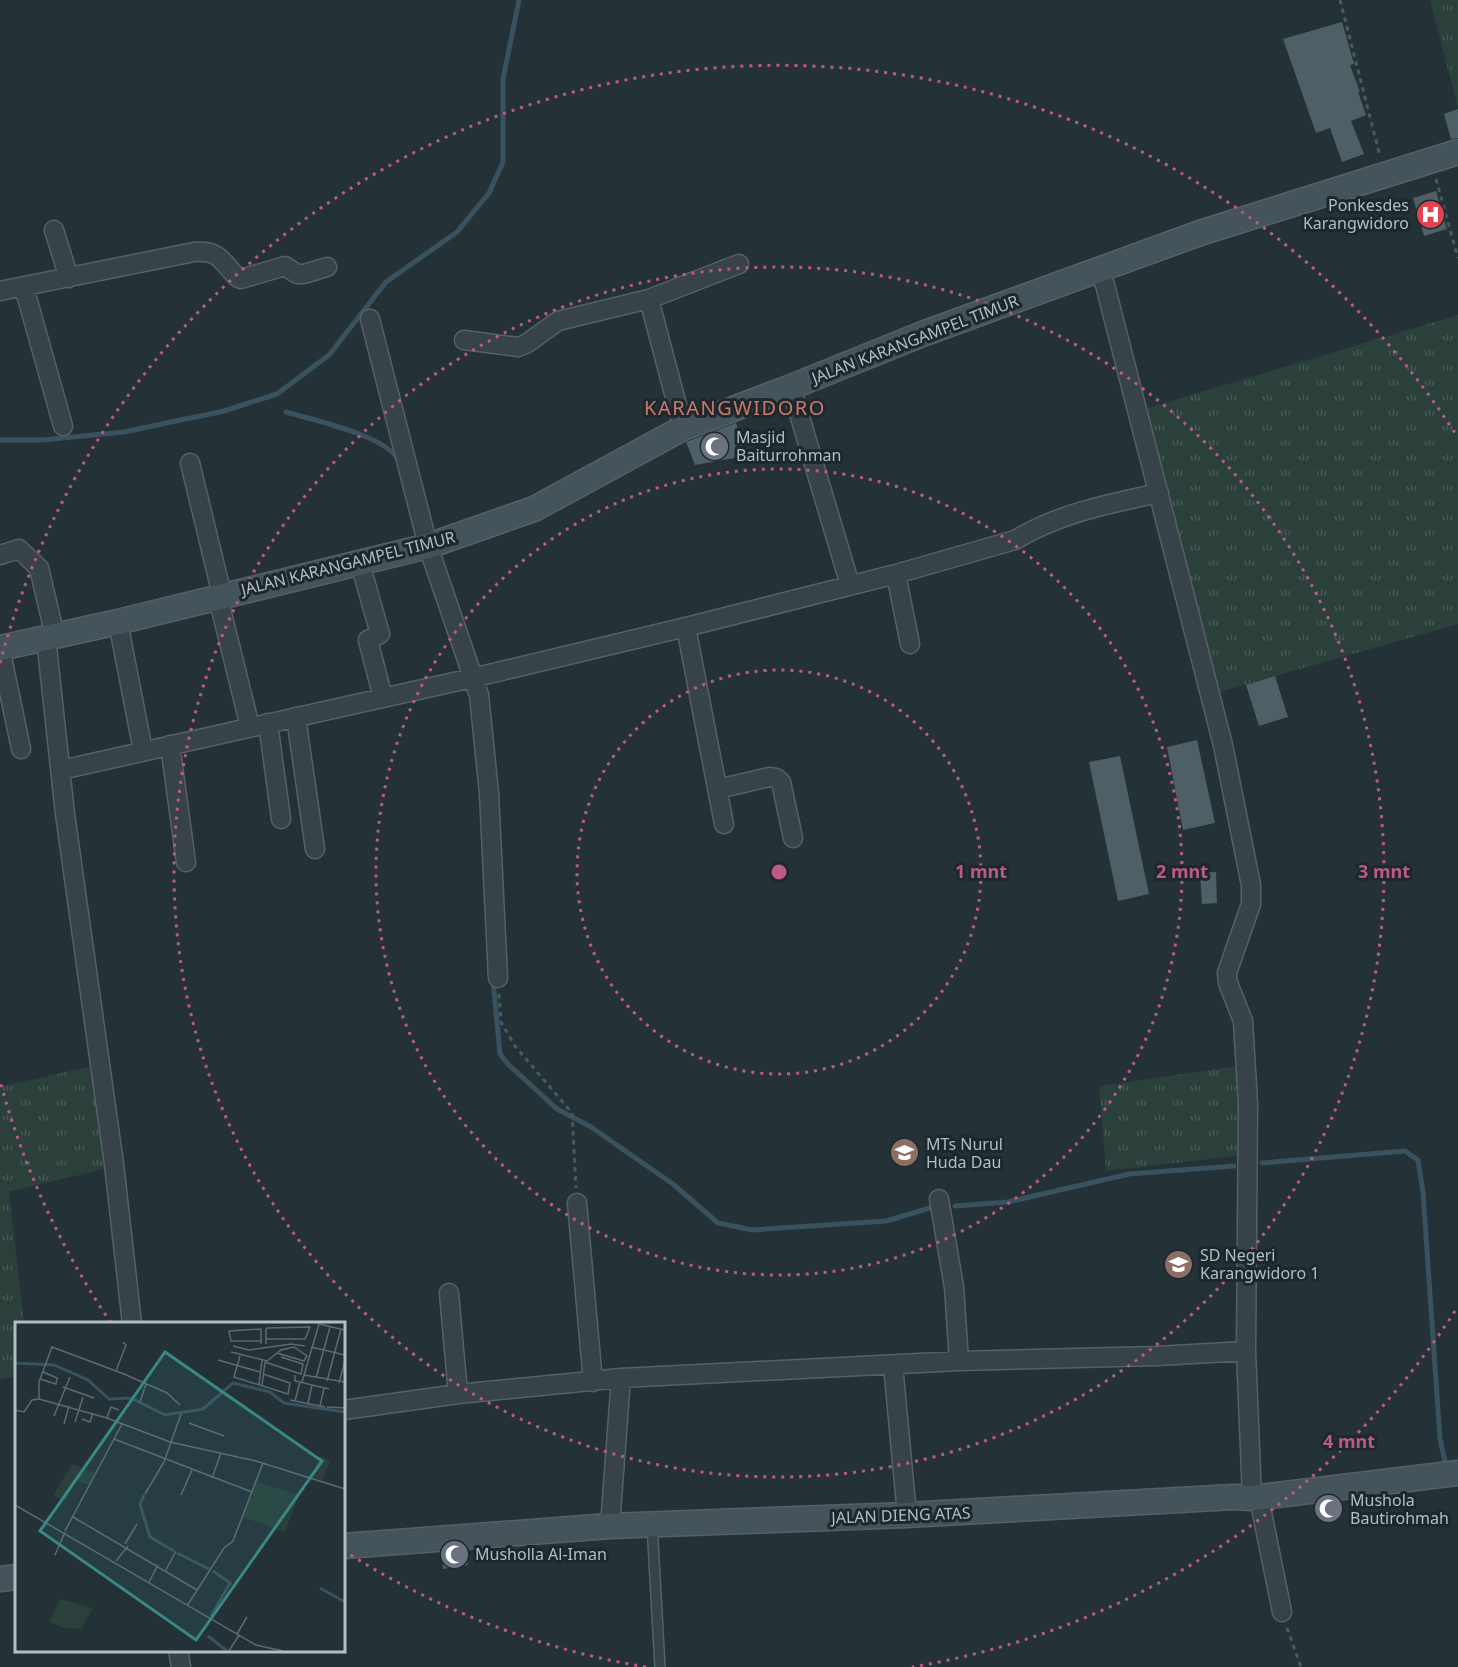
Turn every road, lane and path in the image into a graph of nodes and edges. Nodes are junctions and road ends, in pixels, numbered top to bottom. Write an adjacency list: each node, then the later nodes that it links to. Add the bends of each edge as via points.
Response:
1 (1340, 0): 4 (path)
2 (1458, 152): 3 (street, JALAN KARANGAMPEL TIMUR)
3 (1430, 160): 4 (street, JALAN KARANGAMPEL TIMUR); 6 (path)
4 (1384, 175): 9 (street, JALAN KARANGAMPEL TIMUR)
5 (54, 230): 10 (street)
6 (1458, 258)
7 (739, 264): 13 (street)
8 (327, 267): 10 (street, via 297,274 285,266 241,279 218,256 203,251)
9 (1099, 269): 16 (street, JALAN KARANGAMPEL TIMUR); 20 (street)
10 (69, 278): 11 (street)
11 (24, 287): 12 (street); 17 (street)
12 (0, 291)
13 (649, 299): 15 (street, via 558,321 518,347); 18 (street)
14 (370, 319): 21 (street)
15 (464, 340)
16 (791, 387): 18 (street, JALAN KARANGAMPEL TIMUR); 25 (street)
17 (63, 426)
18 (683, 428): 21 (street, JALAN KARANGAMPEL TIMUR, via 534,509)
19 (190, 463): 26 (street)
20 (1159, 493): 24 (street, via 1084,509 1015,540); 51 (street, via 1223,745 1251,885 1251,904 1227,973 1243,1022 1246,1058)
21 (428, 546): 23 (street, JALAN KARANGAMPEL TIMUR); 32 (street)
22 (0, 555): 29 (street, via 19,549 39,568)
23 (360, 563): 26 (street, JALAN KARANGAMPEL TIMUR); 33 (street, via 380,634 368,640)
24 (896, 574): 25 (street); 30 (street)
25 (850, 585): 28 (street)
26 (220, 596): 27 (street, JALAN KARANGAMPEL TIMUR); 35 (street)
27 (118, 622): 29 (street, JALAN KARANGAMPEL TIMUR); 38 (street)
28 (686, 627): 32 (street); 40 (street)
29 (51, 637): 31 (street, JALAN KARANGAMPEL TIMUR); 39 (street)
30 (910, 644)
31 (0, 648): 37 (street)
32 (472, 678): 33 (street); 46 (street, via 479,695 485,752)
33 (383, 698): 34 (street)
34 (296, 717): 35 (street); 44 (street)
35 (259, 725): 36 (street); 41 (street)
36 (170, 745): 38 (street); 45 (street)
37 (21, 749)
38 (143, 751): 39 (street)
39 (61, 770): 50 (street)
40 (718, 789): 42 (street); 43 (street, via 776,778 781,782)
41 (281, 819)
42 (724, 824)
43 (793, 838)
44 (315, 849)
45 (186, 862)
46 (498, 978): 48 (path, via 501,1022 515,1046 572,1113)
47 (939, 1199): 52 (street, via 954,1287)
48 (577, 1203): 55 (street)
49 (449, 1293): 56 (street)
50 (132, 1322)
51 (1246, 1351): 52 (street); 59 (street)
52 (959, 1361): 53 (street)
53 (893, 1365): 54 (street); 60 (street)
54 (621, 1378): 55 (street); 62 (street)
55 (592, 1382): 56 (street)
56 (458, 1394): 57 (street)
57 (345, 1410)
58 (1458, 1473): 59 (street, JALAN DIENG ATAS)
59 (1255, 1498): 60 (street, JALAN DIENG ATAS); 66 (street)
60 (907, 1515): 61 (street, JALAN DIENG ATAS)
61 (652, 1524): 62 (street, JALAN DIENG ATAS); 69 (lane)
62 (610, 1526): 63 (street, JALAN DIENG ATAS)
63 (345, 1546)
64 (15, 1577): 65 (street)
65 (0, 1579)
66 (1282, 1612): 70 (path)
67 (178, 1652): 68 (street)
68 (181, 1667)
69 (660, 1667)
70 (1301, 1667)

